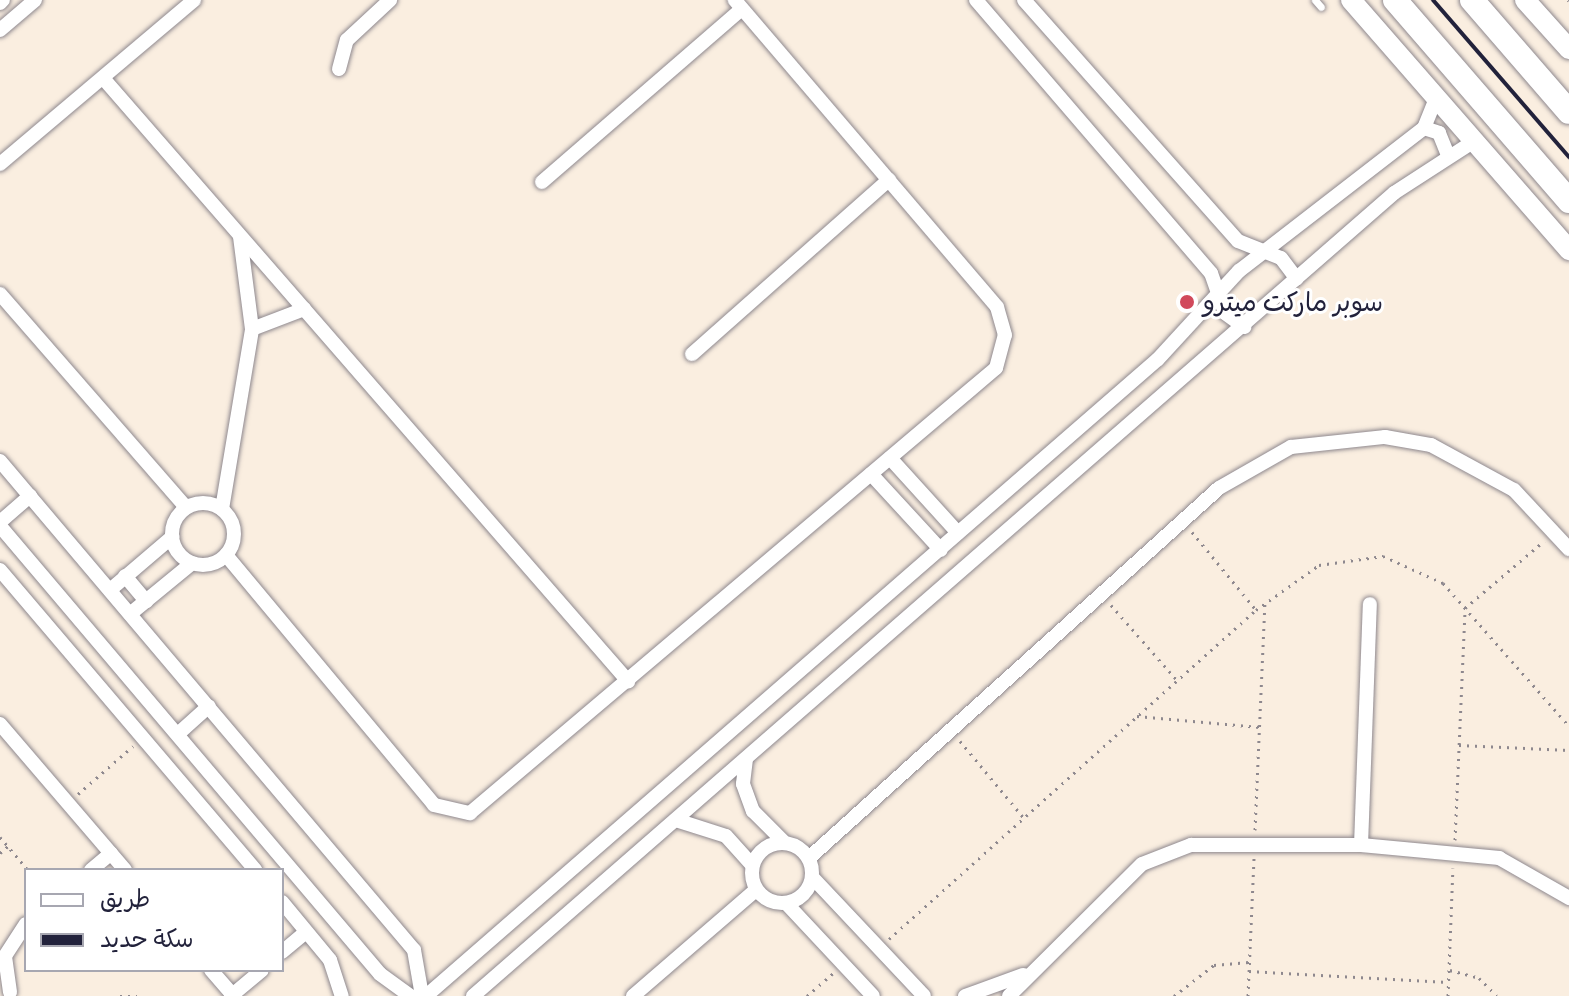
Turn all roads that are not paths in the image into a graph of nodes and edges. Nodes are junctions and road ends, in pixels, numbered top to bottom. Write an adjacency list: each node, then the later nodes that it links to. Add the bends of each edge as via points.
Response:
1 (35, 0): 13 (street)
2 (194, 0): 16 (street)
3 (390, 0): 15 (street, via 347,40)
4 (976, 0): 31 (street, via 1211,273)
5 (1024, 0): 28 (street, via 1238,241)
6 (1315, 0): 12 (lane)
7 (1351, 0): 17 (main road)
8 (1395, 0): 25 (highway)
9 (1472, 0): 18 (highway)
10 (1525, 0): 14 (main road)
11 (739, 4): 23 (street); 24 (street)
12 (1321, 7)
13 (0, 30)
14 (1569, 49)
15 (339, 69)
16 (103, 78): 22 (street); 26 (street)
17 (1436, 98): 19 (street); 20 (main road)
18 (1569, 112)
19 (1424, 128): 21 (street, via 1439,133); 28 (street)
20 (1474, 141): 21 (street); 27 (main road)
21 (1447, 153): 29 (street)
22 (0, 164)
23 (889, 180): 35 (street); 36 (street, via 991,300 1005,335 996,368)
24 (542, 182)
25 (1569, 201)
26 (238, 233): 32 (street); 34 (street)
27 (1569, 250)
28 (1264, 251): 29 (street, via 1281,258); 31 (street)
29 (1297, 279): 33 (street)
30 (0, 294): 40 (street)
31 (1220, 297): 33 (street, via 1225,313); 43 (street)
32 (304, 309): 34 (street); 55 (street)
33 (1244, 327): 59 (street)
34 (252, 329): 41 (street)
35 (692, 354)
36 (890, 458): 38 (street); 43 (street)
37 (0, 461): 39 (street)
38 (871, 474): 46 (street); 55 (street)
39 (30, 496): 42 (street); 51 (street)
40 (186, 507): 41 (street, via 200,502); 44 (street)
41 (222, 509): 47 (street, via 235,536)
42 (0, 524): 58 (street)
43 (958, 533): 46 (street)
44 (172, 537): 48 (street); 50 (street)
45 (1569, 549): 64 (street, via 1514,490 1475,463 1385,437 1291,447 1248,466 1182,521)
46 (941, 550): 84 (street)
47 (226, 555): 48 (street); 55 (street, via 447,813 477,810)
48 (192, 563): 52 (street)
49 (0, 570): 68 (street)
50 (125, 576): 51 (street); 52 (street)
51 (110, 590): 54 (street)
52 (146, 601): 54 (street)
53 (1370, 604): 62 (street)
54 (130, 614): 56 (street)
55 (628, 681)
56 (209, 706): 58 (street); 84 (street, via 414,950)
57 (0, 724): 63 (street)
58 (179, 733): 83 (street, via 380,974)
59 (746, 759): 60 (street); 61 (street, via 743,784 753,811)
60 (679, 821): 65 (street, via 726,836); 85 (street)
61 (784, 842): 64 (street); 65 (street, via 764,848)
62 (1361, 845): 71 (street, via 1454,853 1527,868); 79 (street, via 1191,845 1142,864)
63 (111, 853): 66 (street); 67 (street)
64 (809, 858): 69 (street)
65 (752, 865): 70 (street)
66 (93, 868)
67 (123, 868)
68 (253, 868)
69 (812, 877): 72 (street, via 801,897); 88 (street)
70 (756, 890): 72 (street); 86 (street)
71 (1569, 898)
72 (786, 903): 87 (street)
73 (284, 904): 75 (street)
74 (24, 927): 80 (street, via 5,956)
75 (306, 932): 76 (street); 82 (street, via 330,960)
76 (284, 950)
77 (213, 972): 81 (street)
78 (260, 972): 81 (street)
79 (1027, 973): 89 (street); 90 (street)
80 (10, 992)
81 (232, 996)
82 (342, 996)
83 (410, 996)
84 (424, 996)
85 (473, 996)
86 (633, 996)
87 (873, 996)
88 (924, 996)
89 (965, 996)
90 (1009, 996)

